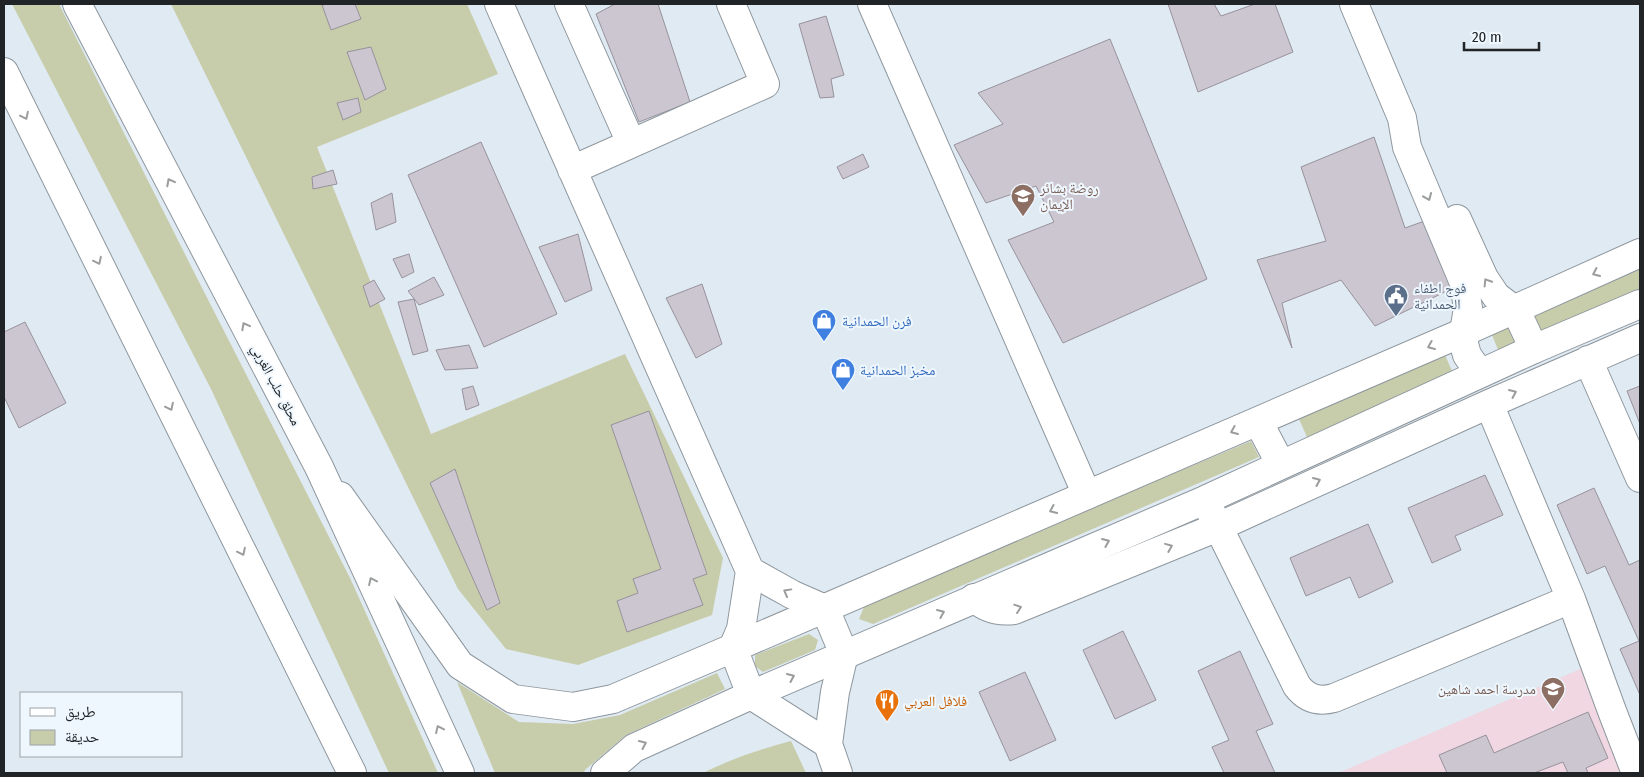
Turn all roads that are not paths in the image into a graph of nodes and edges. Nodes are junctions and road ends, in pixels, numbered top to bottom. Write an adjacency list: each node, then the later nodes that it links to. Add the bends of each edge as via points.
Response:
1 (77, 4): 22 (main road, محلق حلب الغربي, one-way to 1)
2 (499, 4): 10 (main road)
3 (569, 4): 9 (main road)
4 (731, 4): 9 (main road, via 765,84)
5 (872, 4): 24 (main road)
6 (1354, 4): 8 (main road)
7 (4, 72): 35 (main road, one-way to 35)
8 (1402, 118): 13 (main road, one-way to 8, via 1496,296 1484,278 1421,139); 14 (main road, one-way to 14, via 1407,147 1464,283 1468,308)
9 (631, 143): 10 (main road)
10 (572, 170): 27 (main road)
11 (1640, 253): 13 (main road, one-way to 13)
12 (1640, 304): 16 (main road)
13 (1513, 309): 14 (main road); 16 (main road)
14 (1464, 332): 18 (main road, via 1467,355); 20 (main road, one-way to 20)
15 (1640, 338): 17 (main road)
16 (1534, 349): 18 (main road)
17 (1588, 360): 19 (main road, one-way to 17); 23 (main road)
18 (1482, 372): 21 (main road)
19 (1489, 404): 26 (main road, one-way to 19); 29 (main road)
20 (1258, 421): 21 (main road); 24 (main road, one-way to 24)
21 (1281, 465): 25 (main road)
22 (319, 467): 31 (main road, via 460,665 513,699 573,707 613,699); 36 (main road, محلق حلب الغربي, one-way to 22)
23 (1640, 478)
24 (1087, 495): 30 (main road, one-way to 30)
25 (1204, 500): 26 (main road); 28 (main road, one-way to 25)
26 (1218, 527): 28 (main road, one-way to 26, via 991,610 1014,610); 29 (main road, via 1297,686 1307,696 1320,701)
27 (750, 571): 30 (main road, one-way to 27); 31 (main road, via 741,629)
28 (974, 598): 32 (main road, one-way to 28)
29 (1571, 599): 39 (main road)
30 (825, 609): 31 (main road); 32 (main road)
31 (733, 648): 33 (main road)
32 (844, 654): 33 (main road, one-way to 32); 34 (main road)
33 (751, 694): 34 (main road); 37 (main road, one-way to 33, via 634,748)
34 (828, 744): 38 (main road)
35 (347, 772)
36 (460, 773)
37 (605, 773)
38 (838, 773)
39 (1636, 773)

